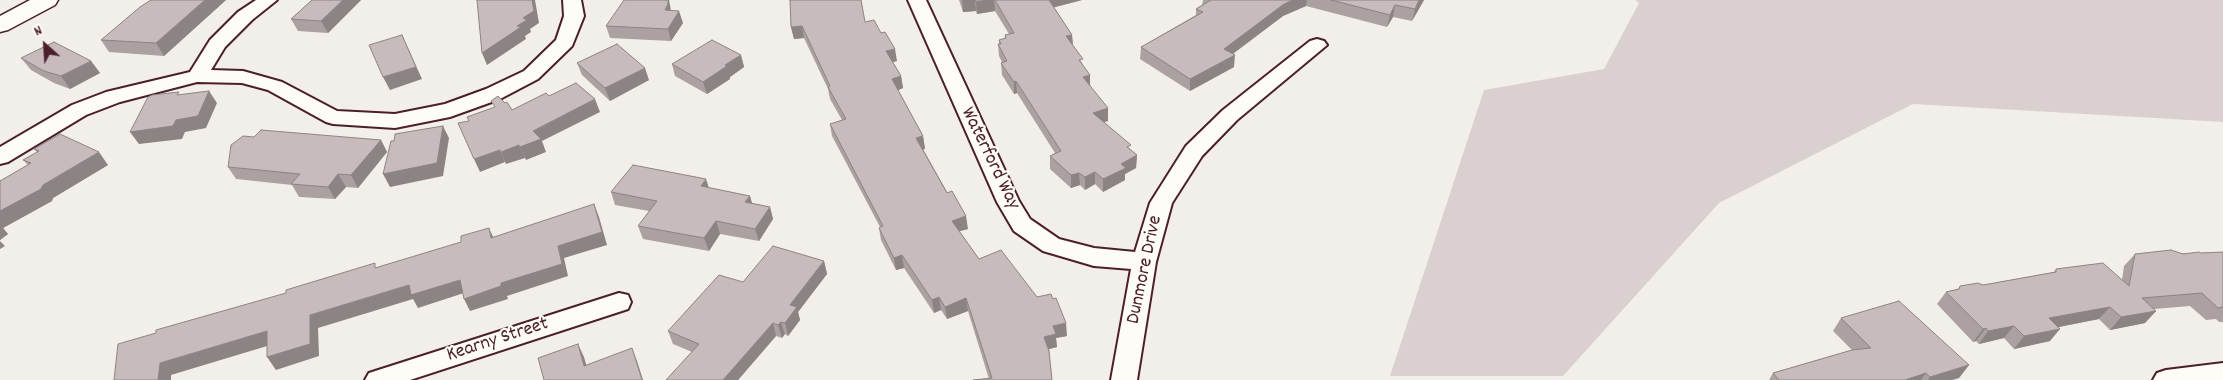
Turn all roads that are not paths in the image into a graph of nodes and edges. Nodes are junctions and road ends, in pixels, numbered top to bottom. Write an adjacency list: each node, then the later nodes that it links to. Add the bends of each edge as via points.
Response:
1 (20, 0): 6 (main road)
2 (47, 0): 7 (main road)
3 (268, 0): 9 (street, via 245,16 218,44)
4 (572, 0): 9 (street, via 574,16 565,42 531,75 450,110 395,120 333,117 276,86 243,77)
5 (917, 0): 11 (street, Waterford Way, via 1008,202 1022,225 1051,245 1094,257)
6 (0, 10)
7 (0, 25)
8 (1317, 45): 11 (street, Dunmore Drive, via 1230,115 1194,151 1161,203)
9 (197, 76): 10 (street, via 113,97 80,110)
10 (0, 157)
11 (1144, 262): 15 (street, Dunmore Drive)
12 (619, 302): 14 (street, Kearny Street)
13 (2223, 373): 16 (street)
14 (378, 380)
15 (1124, 380)
16 (2166, 380)

